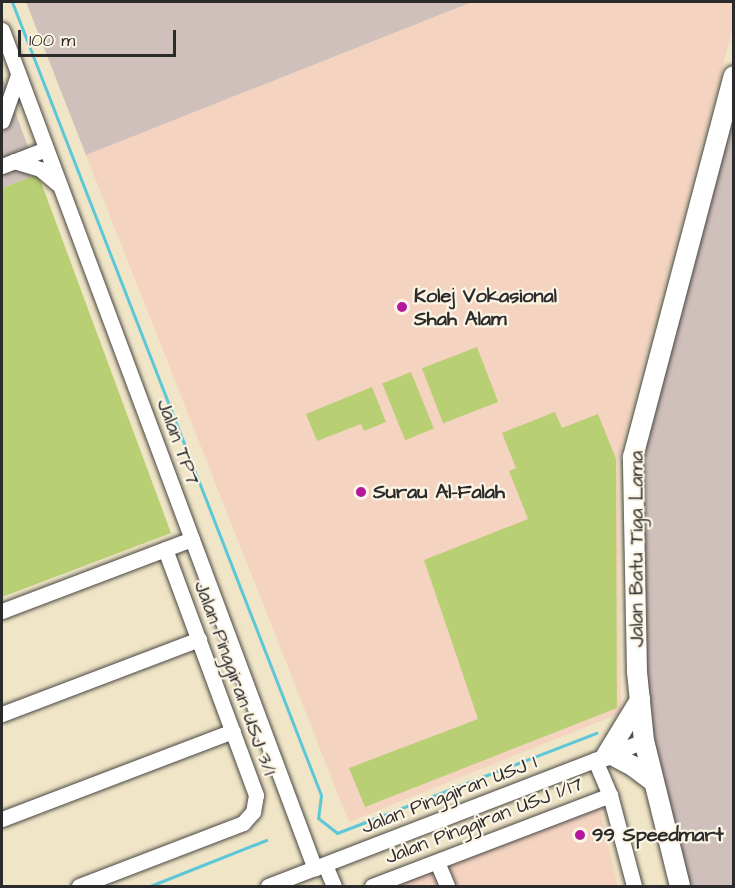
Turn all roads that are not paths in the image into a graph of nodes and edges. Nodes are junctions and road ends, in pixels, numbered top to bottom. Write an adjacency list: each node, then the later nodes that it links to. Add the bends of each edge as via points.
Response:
1 (2, 30): 2 (street, Jalan TP7)
2 (18, 75): 4 (street); 5 (street, Jalan TP7)
3 (734, 76): 12 (main road, Jalan Batu Tiga Lama, via 633,456)
4 (2, 121)
5 (46, 149): 6 (street); 7 (street, Jalan TP7)
6 (8, 164): 7 (street, via 40,169)
7 (60, 186): 8 (street, Jalan TP7)
8 (192, 538): 9 (street); 21 (street, Jalan TP7)
9 (165, 549): 10 (street); 11 (street, Jalan Pinggiran USJ 3/1)
10 (2, 611)
11 (198, 639): 13 (street); 14 (street, Jalan Pinggiran USJ 3/1)
12 (640, 699): 15 (main road, Jalan Batu Tiga Lama); 16 (main road)
13 (2, 714)
14 (233, 731): 19 (street); 22 (street, Jalan Pinggiran USJ 3/1, via 256,795 253,813 243,823)
15 (644, 741): 16 (street, Jalan Pinggiran USJ 1); 17 (main road, Jalan Batu Tiga Lama)
16 (604, 757): 17 (main road); 18 (street); 21 (street, Jalan Pinggiran USJ 1)
17 (654, 782): 28 (main road, Jalan Batu Tiga Lama)
18 (610, 795): 20 (street, Jalan Pinggiran USJ 1/17); 27 (street)
19 (2, 819)
20 (437, 862): 25 (street, Jalan Pinggiran USJ 1/17); 26 (street)
21 (320, 867): 23 (street, Jalan Pinggiran USJ 1); 24 (street, Jalan TP7)
22 (79, 886)
23 (268, 886)
24 (334, 886)
25 (372, 886)
26 (447, 886)
27 (634, 886)
28 (680, 886)

